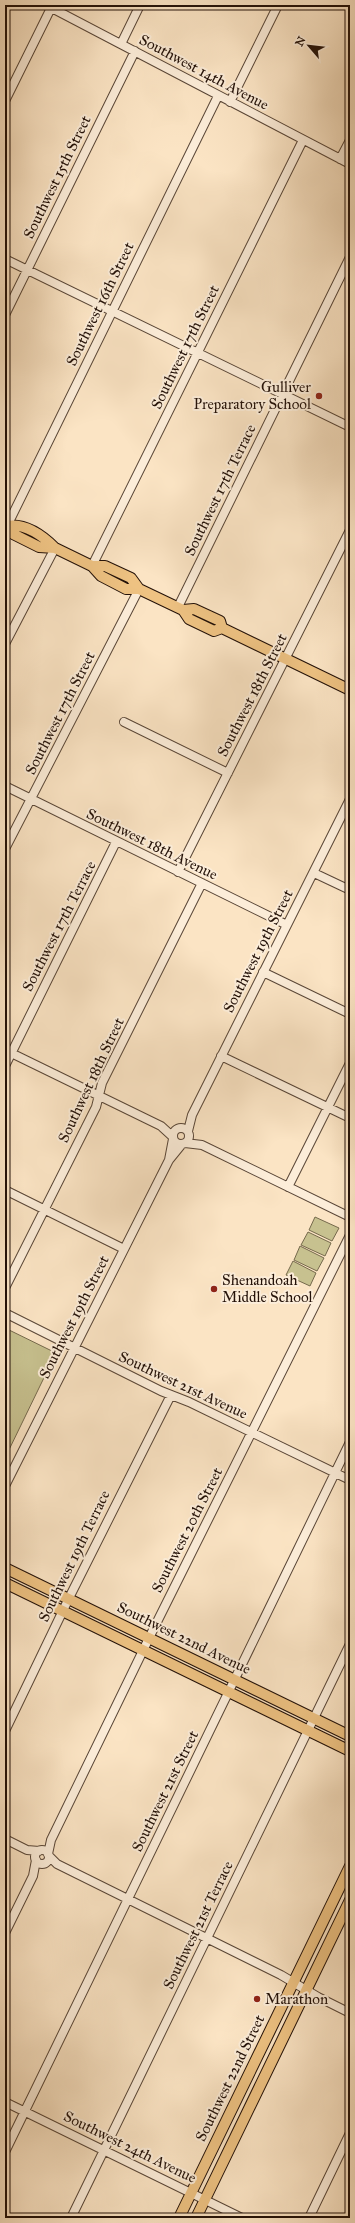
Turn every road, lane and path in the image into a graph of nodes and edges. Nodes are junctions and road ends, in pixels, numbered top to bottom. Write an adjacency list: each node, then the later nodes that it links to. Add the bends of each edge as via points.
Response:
1 (140, 5): 4 (street)
2 (278, 5): 8 (street)
3 (48, 6): 4 (street, Southwest 14th Avenue); 7 (street)
4 (121, 44): 5 (street, Southwest 14th Avenue)
5 (135, 51): 6 (street, Southwest 14th Avenue); 15 (street, Southwest 15th Street)
6 (218, 96): 8 (street, Southwest 14th Avenue); 16 (street, Southwest 16th Street)
7 (5, 101)
8 (230, 102): 9 (street, Southwest 14th Avenue)
9 (303, 140): 11 (street, Southwest 14th Avenue); 18 (street, Southwest 17th Street)
10 (350, 140): 11 (street)
11 (340, 159): 12 (street, Southwest 14th Avenue)
12 (350, 164)
13 (350, 257): 19 (street, Southwest 17th Terrace)
14 (5, 259): 15 (street)
15 (27, 270): 16 (street); 17 (street, Southwest 15th Street)
16 (112, 312): 18 (street); 21 (street, Southwest 16th Street)
17 (5, 315)
18 (198, 354): 19 (street); 24 (street, Southwest 17th Street)
19 (282, 394): 20 (street); 26 (street, Southwest 17th Terrace)
20 (350, 427)
21 (6, 525): 23 (main road, via 13,534 39,547)
22 (350, 530): 28 (street, Southwest 18th Street)
23 (55, 548): 24 (main road); 27 (street)
24 (92, 566): 25 (main road, via 101,576 126,589)
25 (139, 589): 26 (main road); 33 (street, Southwest 17th Street)
26 (180, 608): 28 (main road, via 189,618 214,631 222,628)
27 (5, 644)
28 (286, 659): 29 (main road); 31 (street, Southwest 18th Street)
29 (350, 690)
30 (124, 722): 31 (street)
31 (228, 772): 37 (street, Southwest 18th Street)
32 (5, 786): 33 (street, Southwest 18th Avenue)
33 (30, 800): 35 (street, Southwest 18th Avenue); 36 (street, Southwest 17th Street)
34 (350, 800): 38 (street, Southwest 19th Street)
35 (116, 842): 37 (street, Southwest 18th Avenue); 44 (street, Southwest 17th Terrace)
36 (5, 849)
37 (178, 872): 39 (street, Southwest 18th Avenue)
38 (314, 872): 40 (street); 41 (street, Southwest 19th Street)
39 (202, 883): 41 (street, Southwest 18th Avenue); 48 (street, Southwest 18th Street, via 102,1083)
40 (350, 890)
41 (287, 925): 42 (street, Southwest 19th Street)
42 (263, 972): 43 (street); 45 (street, Southwest 19th Street)
43 (350, 1014)
44 (8, 1052): 47 (street, Southwest 17th Terrace); 48 (street)
45 (222, 1056): 49 (street); 50 (street, Southwest 19th Street)
46 (350, 1063): 49 (street)
47 (5, 1066)
48 (99, 1096): 52 (street); 61 (street, Southwest 18th Street, via 96,1107)
49 (328, 1108): 51 (street); 59 (street)
50 (192, 1115): 53 (street, Southwest 19th Street); 54 (street, Southwest 19th Street)
51 (350, 1118)
52 (161, 1126): 53 (street); 55 (street)
53 (178, 1128): 54 (street); 55 (street)
54 (189, 1132): 56 (street, via 189,1139); 57 (street)
55 (173, 1138): 56 (street, via 176,1143); 58 (street, Southwest 19th Street)
56 (184, 1144): 57 (street); 58 (street, Southwest 19th Street)
57 (202, 1146): 59 (street)
58 (169, 1160): 64 (street, Southwest 19th Street)
59 (288, 1187): 62 (street)
60 (5, 1190): 61 (street)
61 (44, 1209): 64 (street); 65 (street, Southwest 18th Street)
62 (350, 1217)
63 (350, 1235): 69 (street, Southwest 20th Street)
64 (124, 1249): 67 (street, Southwest 19th Street)
65 (5, 1288)
66 (5, 1313): 67 (street, Southwest 21st Avenue)
67 (74, 1348): 68 (street, Southwest 21st Avenue); 73 (street, Southwest 19th Street)
68 (171, 1395): 69 (street, Southwest 21st Avenue); 76 (street, Southwest 19th Terrace)
69 (252, 1433): 71 (street, Southwest 21st Avenue); 78 (street, Southwest 20th Street)
70 (350, 1442): 71 (street, Southwest 21st Street)
71 (335, 1473): 72 (street, Southwest 21st Avenue); 81 (street, Southwest 21st Street)
72 (350, 1480)
73 (5, 1486)
74 (5, 1568): 76 (main road, Southwest 22nd Avenue)
75 (5, 1583): 77 (main road, Southwest 22nd Avenue)
76 (69, 1598): 77 (street, Southwest 19th Terrace); 78 (main road, Southwest 22nd Avenue)
77 (63, 1610): 80 (main road, Southwest 22nd Avenue); 84 (street, Southwest 19th Terrace)
78 (149, 1637): 80 (street, Southwest 20th Street); 81 (main road, Southwest 22nd Avenue)
79 (350, 1644): 83 (street, Southwest 21st Terrace)
80 (143, 1649): 82 (main road, Southwest 22nd Avenue); 89 (street, Southwest 20th Street)
81 (234, 1680): 82 (street, Southwest 21st Street); 83 (main road, Southwest 22nd Avenue)
82 (229, 1692): 85 (main road, Southwest 22nd Avenue); 91 (street, Southwest 21st Street)
83 (314, 1719): 85 (street, Southwest 21st Terrace); 86 (main road, Southwest 22nd Avenue)
84 (5, 1731)
85 (308, 1731): 87 (main road, Southwest 22nd Avenue); 94 (street, Southwest 21st Terrace)
86 (350, 1736)
87 (350, 1751)
88 (5, 1839): 89 (street)
89 (42, 1857): 91 (street); 93 (street, Southwest 20th Street)
90 (350, 1866): 95 (main road, Southwest 22nd Street)
91 (128, 1899): 94 (street); 99 (street, Southwest 21st Street)
92 (350, 1900): 96 (main road, Southwest 22nd Street)
93 (5, 1933)
94 (207, 1938): 95 (street); 101 (street, Southwest 21st Terrace)
95 (294, 1982): 96 (street); 103 (main road, Southwest 22nd Street)
96 (306, 1990): 97 (street); 104 (main road, Southwest 22nd Street)
97 (350, 2013)
98 (5, 2102): 99 (street, Southwest 24th Avenue)
99 (25, 2111): 101 (street, Southwest 24th Avenue); 102 (street, Southwest 21st Street)
100 (350, 2133): 109 (street)
101 (104, 2150): 103 (street, Southwest 24th Avenue); 105 (street, Southwest 21st Terrace)
102 (5, 2152)
103 (192, 2193): 104 (street, Southwest 24th Avenue); 106 (main road, Southwest 22nd Street)
104 (205, 2200): 107 (main road, Southwest 22nd Street); 108 (street, Southwest 24th Avenue)
105 (71, 2218)
106 (180, 2218)
107 (196, 2218)
108 (242, 2218)
109 (309, 2218)

